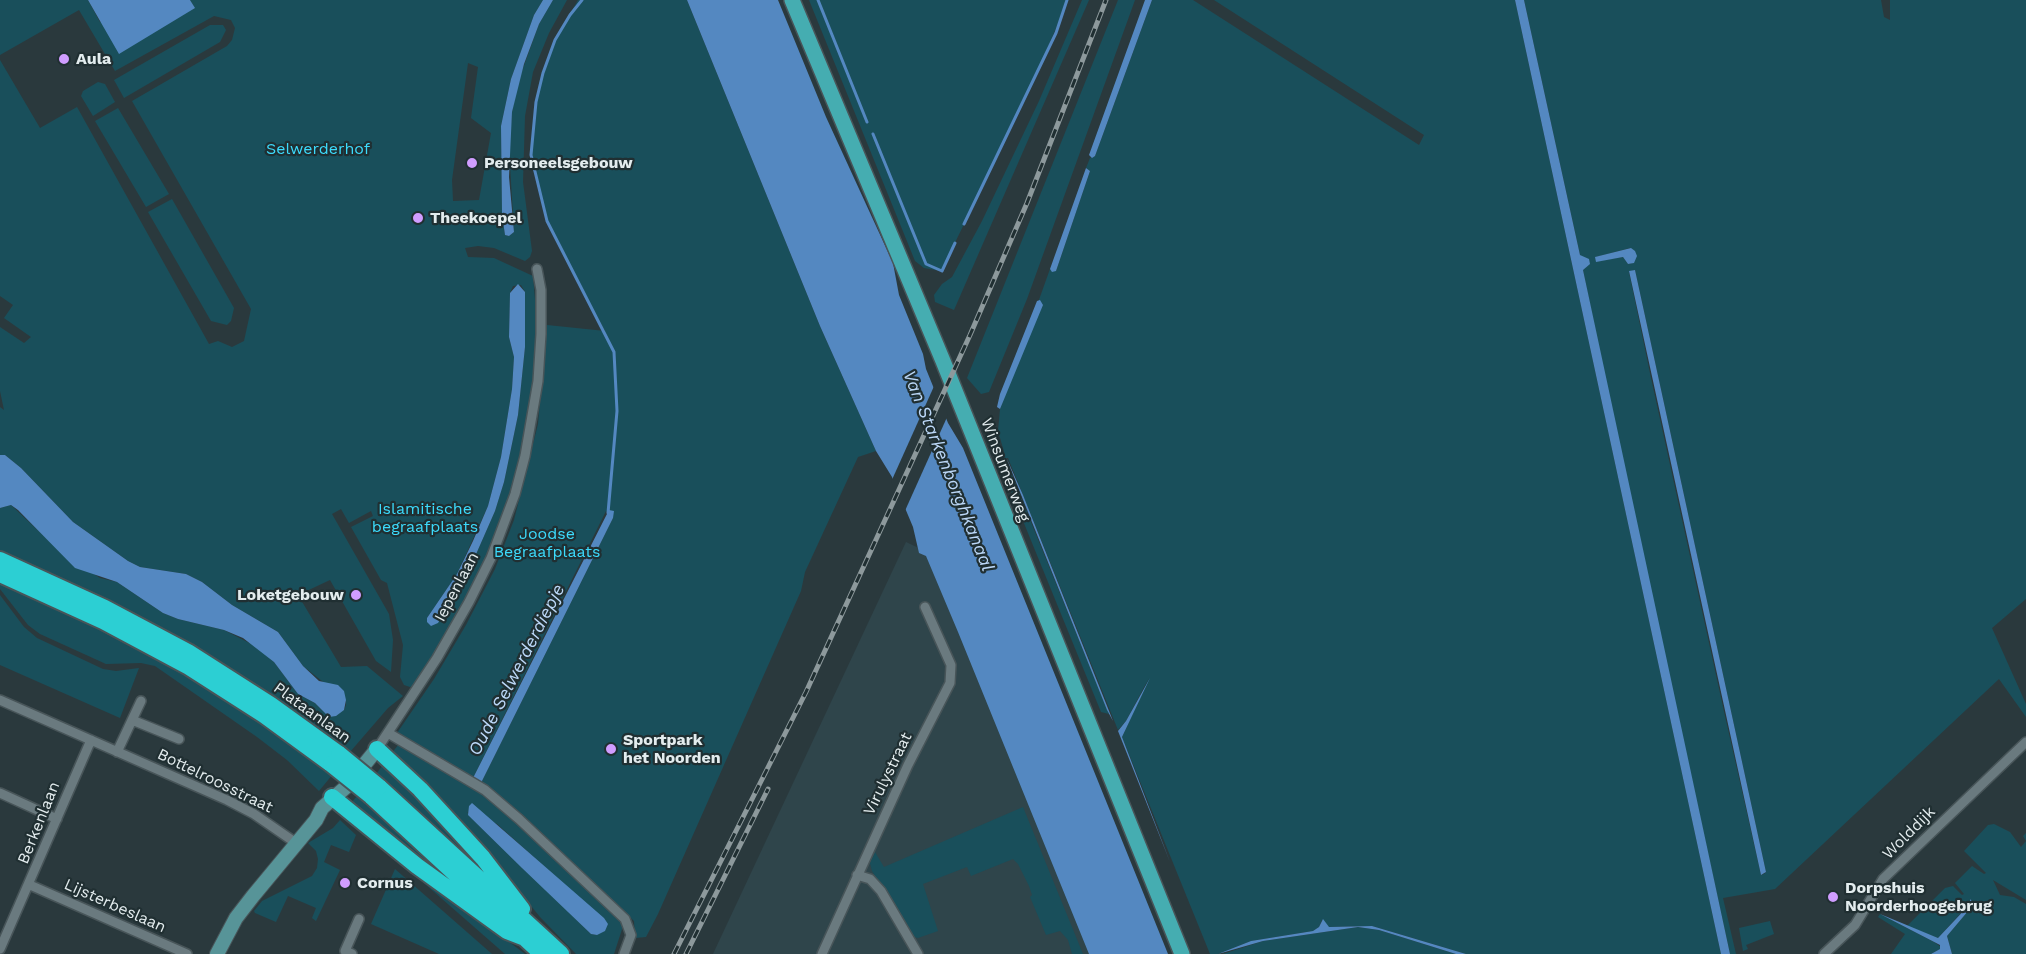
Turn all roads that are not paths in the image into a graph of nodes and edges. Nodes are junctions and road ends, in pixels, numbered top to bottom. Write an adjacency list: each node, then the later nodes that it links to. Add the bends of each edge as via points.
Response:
1 (792, 0): 33 (main road, Winsumerweg, via 943,361)
2 (537, 269): 9 (street, Iepenlaan, via 541,291 538,381 515,494 469,602)
3 (0, 560): 15 (highway, Plataanlaan, via 170,642 271,705)
4 (0, 574): 15 (highway, Plataanlaan, via 103,621 189,667)
5 (925, 607): 20 (street, Virulystraat, via 951,665 950,683)
6 (0, 700): 11 (street, Bottelroosstraat)
7 (141, 701): 8 (street)
8 (132, 720): 10 (street, Bottelroosstraat); 14 (street)
9 (388, 733): 13 (street, Iepenlaan); 30 (street, via 485,790 519,819 625,919 631,935)
10 (179, 739)
11 (91, 740): 14 (street, Bottelroosstraat); 18 (street, Berkenlaan)
12 (2026, 742): 34 (street, Wolddijk, via 1883,879 1855,925)
13 (377, 749): 17 (street, Iepenlaan); 23 (highway, via 420,789 513,894)
14 (117, 752): 19 (street, Bottelroosstraat, via 254,814)
15 (335, 759): 23 (highway, Plataanlaan, bridge)
16 (0, 793): 18 (street)
17 (339, 795): 19 (street, Iepenlaan, via 329,813 316,820); 23 (highway, via 417,866 507,931)
18 (57, 819): 21 (street, Berkenlaan)
19 (296, 843): 26 (street, Iepenlaan, via 236,918)
20 (857, 875): 31 (street, Virulystraat); 32 (street, via 870,879 881,891)
21 (30, 885): 24 (street, Berkenlaan); 25 (street, Lijsterbeslaan)
22 (359, 919): 27 (street, via 345,951)
23 (530, 934): 28 (highway, Plataanlaan); 29 (highway, Plataanlaan)
24 (0, 950)
25 (187, 954)
26 (217, 954)
27 (352, 954)
28 (542, 954)
29 (561, 954)
30 (624, 954)
31 (822, 954)
32 (918, 954)
33 (1182, 954)
34 (1824, 954)

